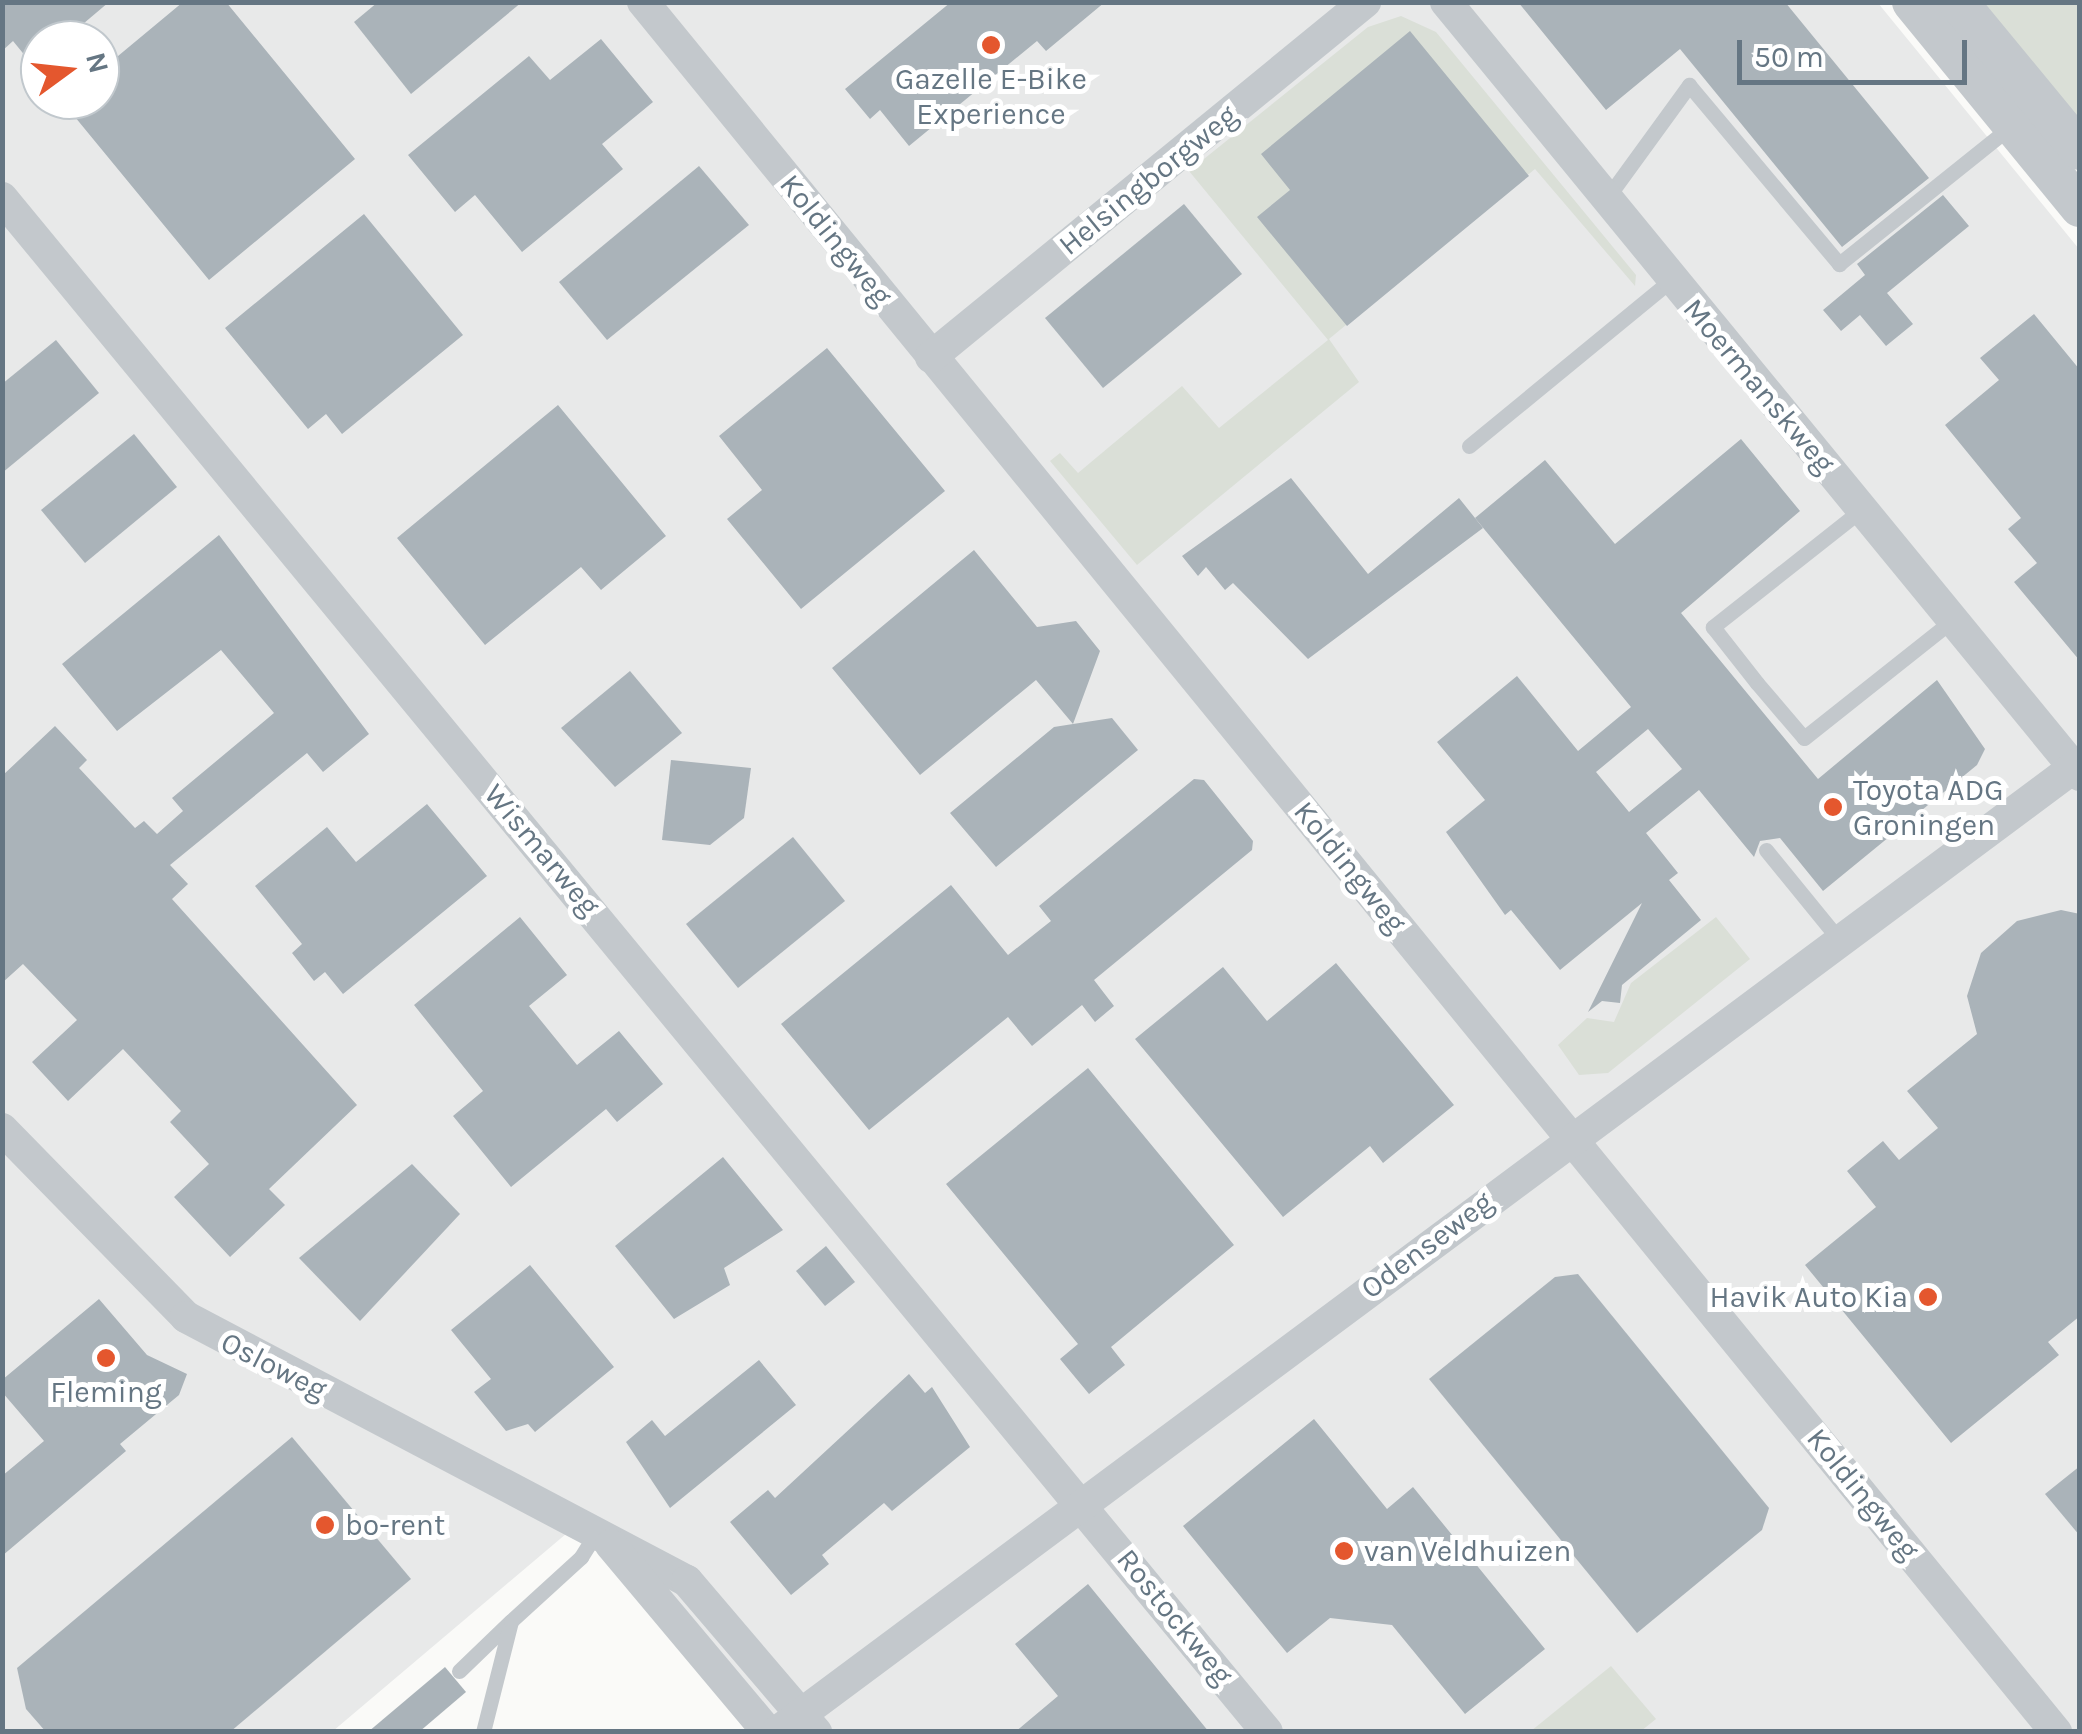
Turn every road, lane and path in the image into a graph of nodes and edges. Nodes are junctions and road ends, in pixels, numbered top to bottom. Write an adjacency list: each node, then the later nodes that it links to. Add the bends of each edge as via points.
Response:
1 (643, 2): 12 (street, Koldingweg)
2 (1364, 2): 12 (street, Helsingborgweg)
3 (1446, 2): 9 (street, Moermanskweg)
4 (1912, 2): 6 (street)
5 (1958, 2): 6 (street)
6 (2026, 114): 7 (street); 9 (lane, via 1838,264 1688,85); 10 (street)
7 (2080, 150)
8 (2, 198): 21 (street, Wismarweg)
9 (1605, 200): 11 (street, Moermanskweg)
10 (2080, 208)
11 (1671, 280): 13 (lane); 14 (street, Moermanskweg)
12 (931, 357): 20 (street, Koldingweg)
13 (1469, 446)
14 (1861, 510): 15 (street, Moermanskweg); 15 (lane, via 1713,627 1804,738)
15 (1953, 620): 16 (street, Moermanskweg)
16 (2078, 769): 18 (street, Odenseweg)
17 (1766, 850): 18 (lane)
18 (1841, 942): 20 (street, Odenseweg)
19 (2, 1129): 22 (street, Osloweg, via 186,1318)
20 (1572, 1137): 21 (street, Odenseweg); 29 (street, Koldingweg)
21 (1082, 1502): 25 (street, Odenseweg); 28 (street, Rostockweg)
22 (598, 1530): 23 (lane, via 559,1580); 25 (street, Osloweg, via 686,1582); 27 (street, Osloweg)
23 (511, 1621): 24 (lane); 26 (lane)
24 (459, 1671)
25 (798, 1725)
26 (483, 1732)
27 (768, 1732)
28 (1267, 1732)
29 (2056, 1732)

